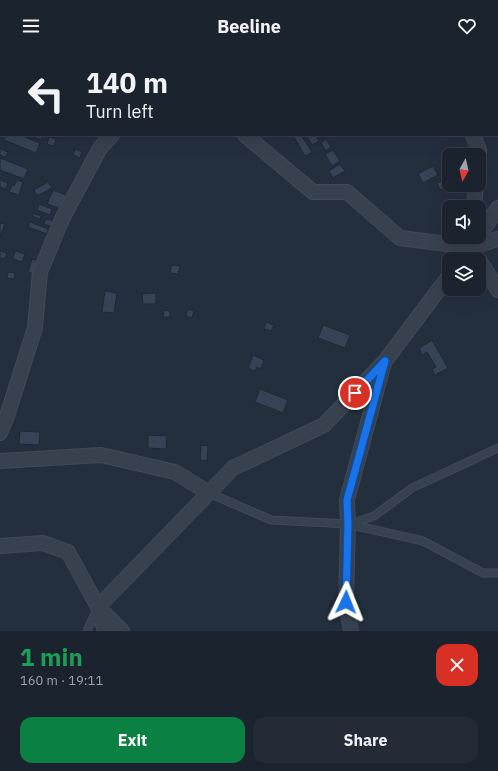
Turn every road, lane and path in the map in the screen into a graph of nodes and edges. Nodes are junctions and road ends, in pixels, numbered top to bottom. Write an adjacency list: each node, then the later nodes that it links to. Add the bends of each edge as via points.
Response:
1 (111, 136): 14 (street, via 100,148 62,219 40,272 35,328)
2 (246, 136): 7 (street, via 313,192 347,192 400,238)
3 (474, 136): 4 (street)
4 (478, 148)
5 (498, 208): 6 (street)
6 (486, 224)
7 (442, 239)
8 (486, 239): 9 (street)
9 (498, 239)
10 (486, 271): 12 (street)
11 (442, 285): 13 (street)
12 (498, 290)
13 (385, 361): 18 (street, via 324,425 233,468); 19 (street, via 347,500)
14 (4, 410): 15 (street)
15 (0, 432)
16 (498, 448): 19 (lane, via 412,488 374,516)
17 (0, 461): 18 (street, via 101,455 175,472)
18 (209, 493): 19 (lane, via 271,520); 22 (street)
19 (348, 524): 21 (lane, via 424,541 483,573); 26 (street, via 346,602)
20 (0, 546): 22 (street, via 43,543 68,552)
21 (498, 573)
22 (98, 608): 23 (lane); 24 (street); 25 (street)
23 (87, 631)
24 (105, 631)
25 (122, 631)
26 (351, 631)

